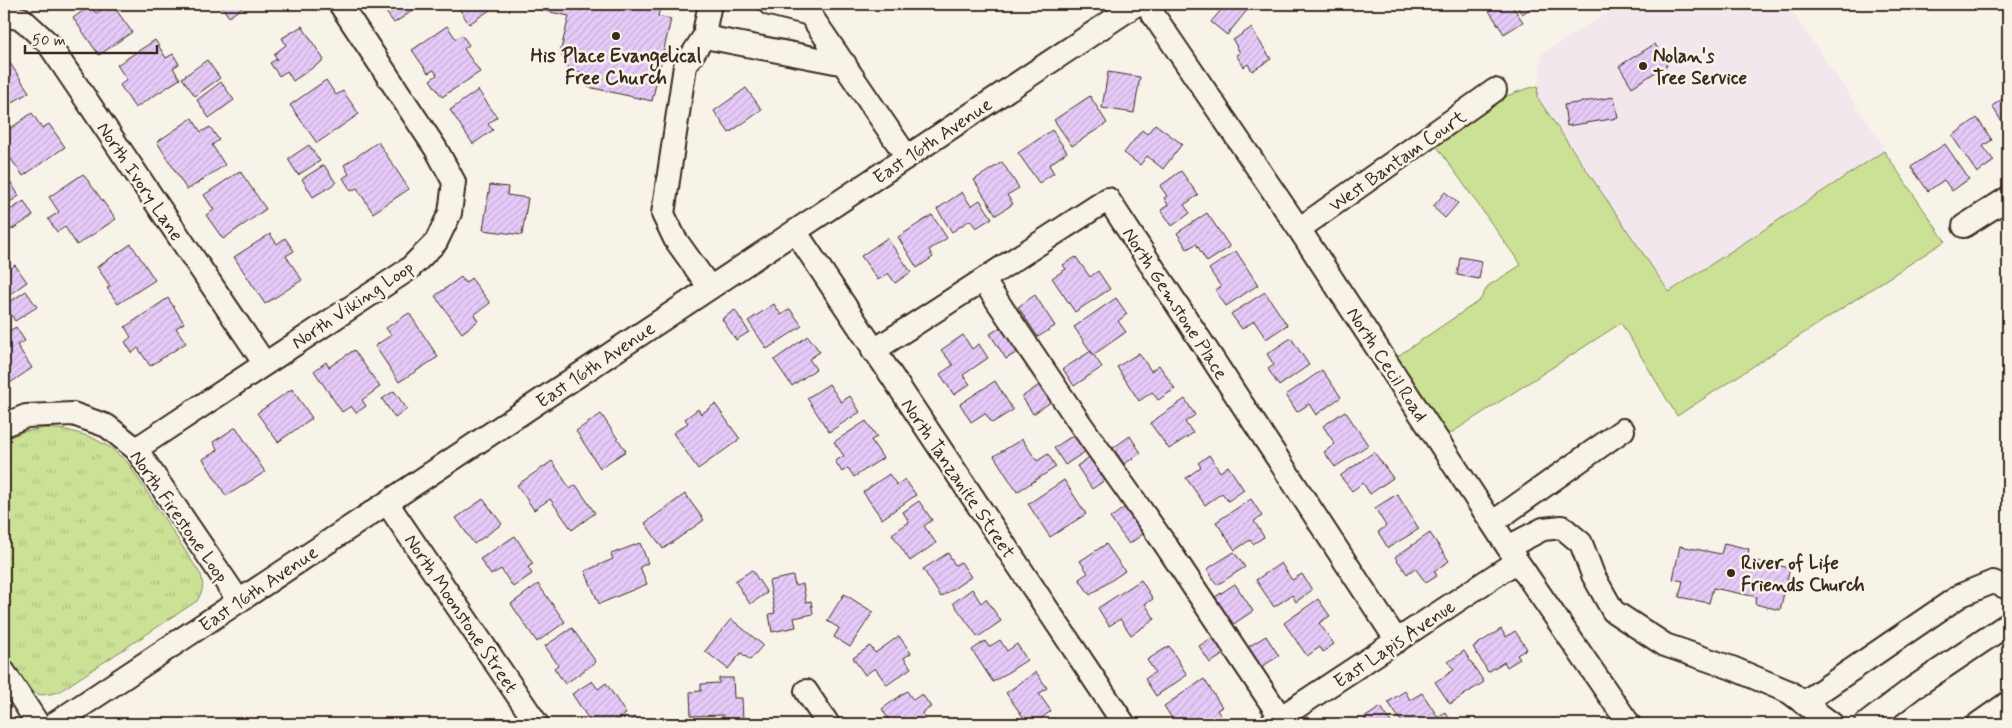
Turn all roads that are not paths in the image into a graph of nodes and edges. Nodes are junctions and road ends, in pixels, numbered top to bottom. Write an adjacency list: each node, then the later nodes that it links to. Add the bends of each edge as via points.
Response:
1 (340, 4): 19 (street, North Viking Loop, via 436,149 454,182 450,213 436,242 409,269)
2 (710, 4): 8 (street)
3 (770, 4): 6 (street)
4 (1137, 4): 11 (street, East 16th Avenue)
5 (1146, 4): 14 (street, North Cecil Road)
6 (807, 9): 9 (street)
7 (4, 15): 19 (street, North Ivory Lane, via 22,19 48,43)
8 (707, 32): 9 (street, via 710,38 719,41); 17 (street, via 685,66 663,214 675,240)
9 (845, 64): 11 (street)
10 (1495, 90): 14 (street, West Bantam Court)
11 (907, 156): 15 (street, East 16th Avenue)
12 (2008, 198): 13 (street)
13 (1964, 226)
14 (1299, 229): 24 (street, North Cecil Road)
15 (795, 231): 17 (street, East 16th Avenue); 18 (street, North Tanzanite Street)
16 (983, 280): 18 (street, North Gemstone Place); 29 (street, North Gemstone Place, via 1108,199); 34 (street, via 1165,544)
17 (710, 288): 23 (street, East 16th Avenue)
18 (873, 351): 39 (street, North Tanzanite Street)
19 (265, 364): 22 (street, North Viking Loop)
20 (4, 425): 22 (street, North Firestone Loop, via 26,416 72,414 107,426)
21 (1623, 430): 24 (street)
22 (136, 449): 27 (street, North Firestone Loop)
23 (387, 503): 27 (street, East 16th Avenue); 37 (street, North Moonstone Street)
24 (1492, 523): 25 (street, North Cecil Road)
25 (1512, 554): 29 (street, East Lapis Avenue); 32 (street, East Lapis Avenue, via 1543,528 1562,527 1581,543 1593,575 1613,610 1665,645 1773,685); 40 (street, North Cecil Road)
26 (2008, 588): 32 (street, via 1993,582 1961,595)
27 (239, 601): 36 (street, East 16th Avenue)
28 (2008, 624): 42 (street, via 1912,688)
29 (1397, 641): 34 (street, East Lapis Avenue)
30 (4, 672): 35 (street)
31 (806, 691): 38 (street)
32 (1803, 703): 41 (street, East Lapis Avenue)
33 (2008, 704): 43 (street)
34 (1276, 721)
35 (38, 724)
36 (54, 724)
37 (537, 724)
38 (828, 724)
39 (1124, 724)
40 (1629, 724)
41 (1832, 724)
42 (1866, 724)
43 (1978, 724)

